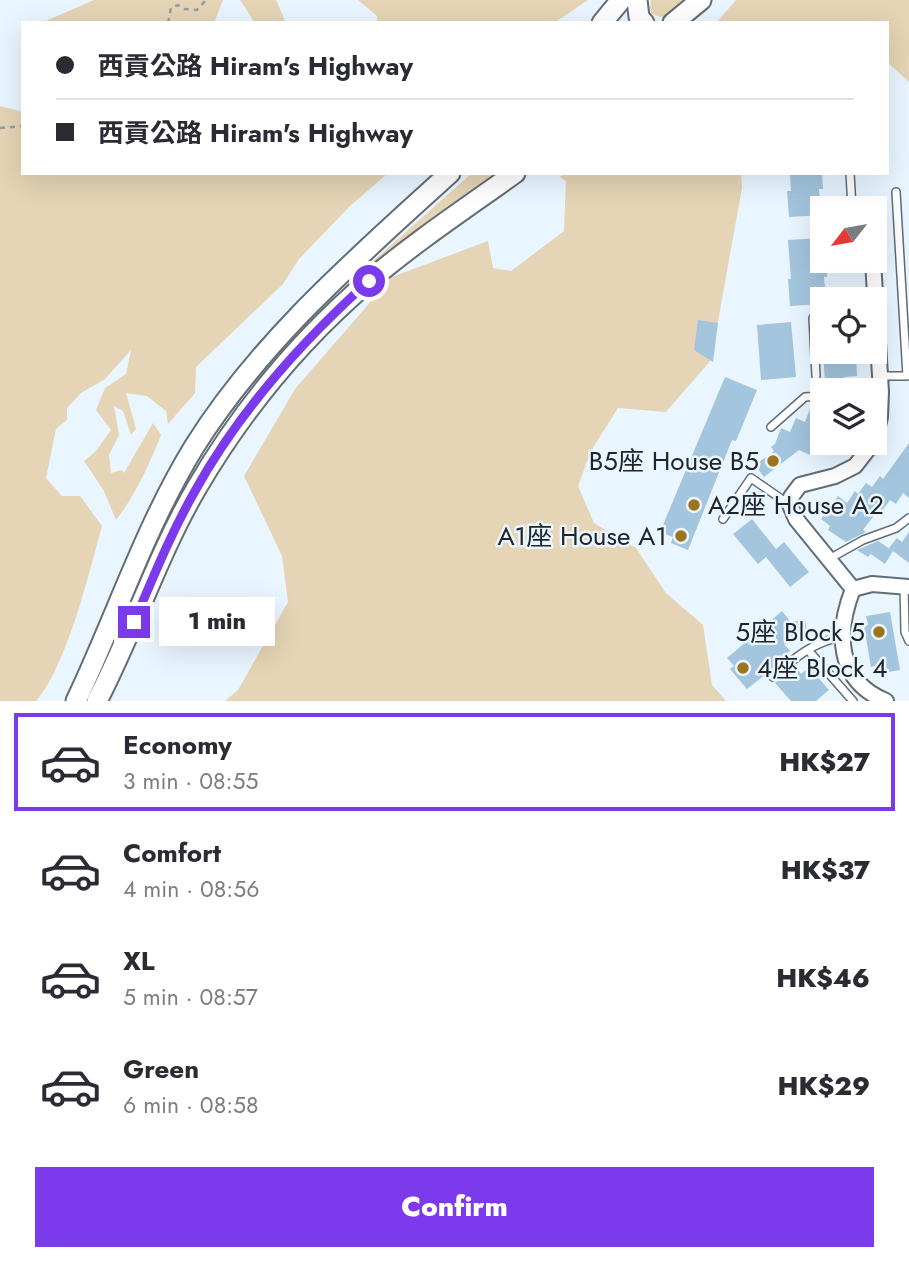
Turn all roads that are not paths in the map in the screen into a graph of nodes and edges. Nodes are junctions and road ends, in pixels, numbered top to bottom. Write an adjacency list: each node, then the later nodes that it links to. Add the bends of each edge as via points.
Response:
1 (621, 0): 4 (main road)
2 (637, 0): 5 (main road)
3 (703, 0): 6 (main road); 7 (main road)
4 (604, 21)
5 (642, 21)
6 (676, 21)
7 (687, 21)
8 (448, 175): 30 (main road, via 302,312 219,410 175,480)
9 (512, 175): 31 (main road, via 369,281 269,383 195,491)
10 (850, 175): 12 (lane)
11 (896, 192): 16 (lane, via 907,376)
12 (851, 196)
13 (815, 364): 15 (lane)
14 (879, 364): 16 (street)
15 (816, 376)
16 (880, 376)
17 (810, 397): 18 (lane)
18 (771, 427)
19 (865, 455): 20 (street, via 845,472 800,485)
20 (790, 505): 21 (lane, via 751,478); 23 (street)
21 (723, 519)
22 (909, 519): 23 (lane)
23 (829, 559): 25 (street)
24 (907, 587): 25 (street, via 872,584); 27 (lane, via 905,632)
25 (853, 589): 26 (street)
26 (842, 637): 28 (lane); 33 (street, via 852,674 864,688)
27 (909, 640)
28 (808, 650): 29 (lane); 32 (lane)
29 (773, 677)
30 (76, 701)
31 (97, 701)
32 (853, 701)
33 (886, 701)

